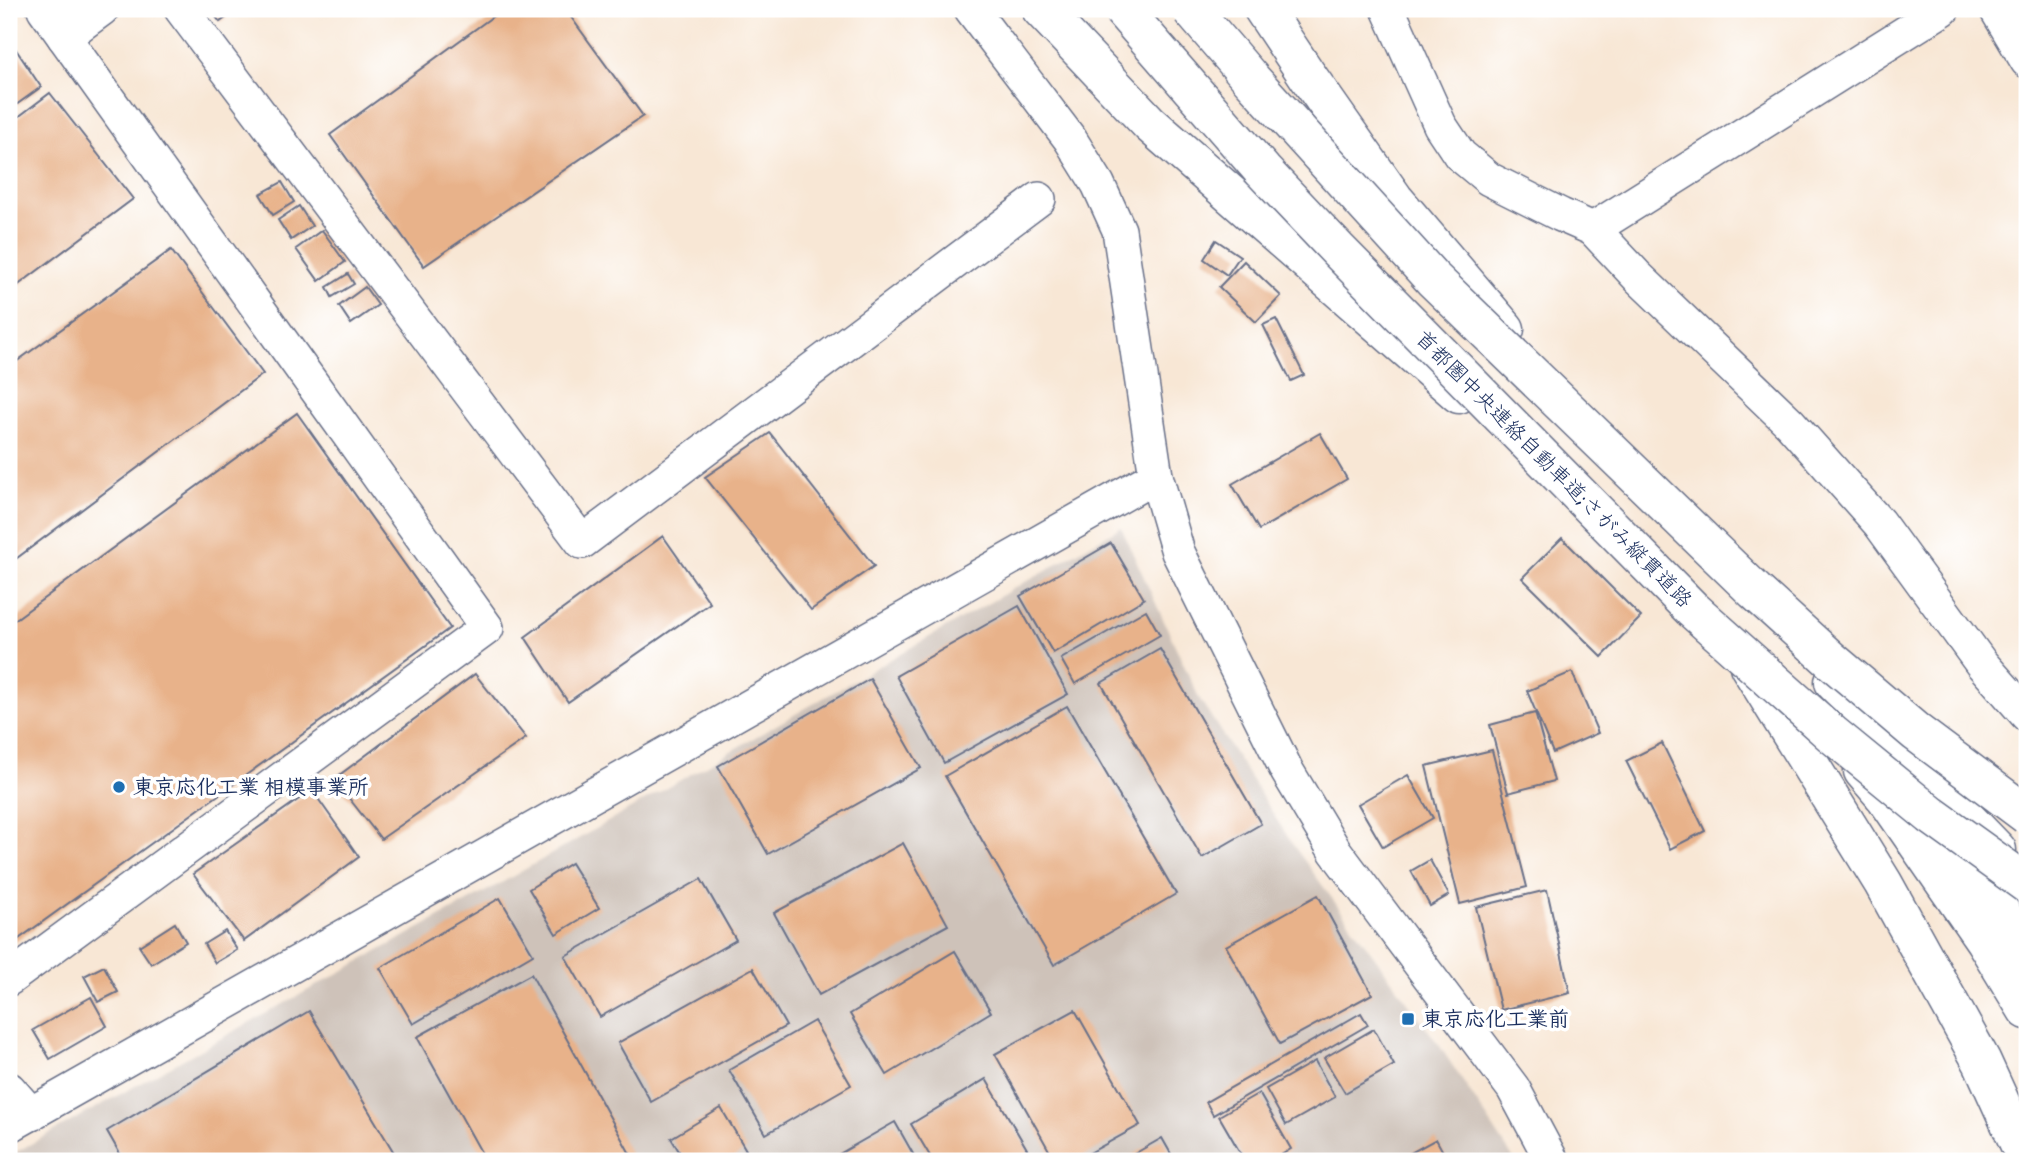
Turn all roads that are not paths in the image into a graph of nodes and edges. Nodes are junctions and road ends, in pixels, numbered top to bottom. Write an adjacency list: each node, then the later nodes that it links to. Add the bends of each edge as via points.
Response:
1 (44, 9): 12 (street)
2 (102, 9): 12 (street)
3 (181, 9): 14 (street, via 582,542)
4 (1122, 9): 17 (highway, 首都圏中央連絡自動車道;さがみ縦貫道路, bridge, via 1329,240)
5 (1191, 9): 20 (highway, bridge, via 1433,279 1755,591 1916,732)
6 (1263, 9): 19 (highway, via 1395,199 1620,465)
7 (1388, 9): 15 (street, via 1440,125 1460,155 1489,179)
8 (1943, 9): 15 (street)
9 (1996, 9): 13 (street)
10 (977, 11): 16 (street, via 1070,139 1119,230)
11 (1045, 13): 17 (highway, via 1150,124 1575,495)
12 (64, 37): 23 (street, via 487,628)
13 (2027, 61)
14 (1039, 199)
15 (1593, 229): 18 (street, via 1790,423 1879,523 1982,663)
16 (1156, 476): 26 (street); 27 (street, via 1178,552 1287,771 1335,851 1513,1088)
17 (1732, 645): 21 (highway, 首都圏中央連絡自動車道;さがみ縦貫道路, bridge, via 1921,807); 24 (highway, via 1828,729 1886,798); 28 (highway, via 1883,883 1982,1062)
18 (2027, 715)
19 (1889, 737): 21 (highway); 22 (highway)
20 (2027, 815)
21 (2027, 883)
22 (2027, 953)
23 (9, 979)
24 (2027, 1010)
25 (9, 1090): 26 (street)
26 (20, 1120)
27 (1552, 1161)
28 (2026, 1161)

